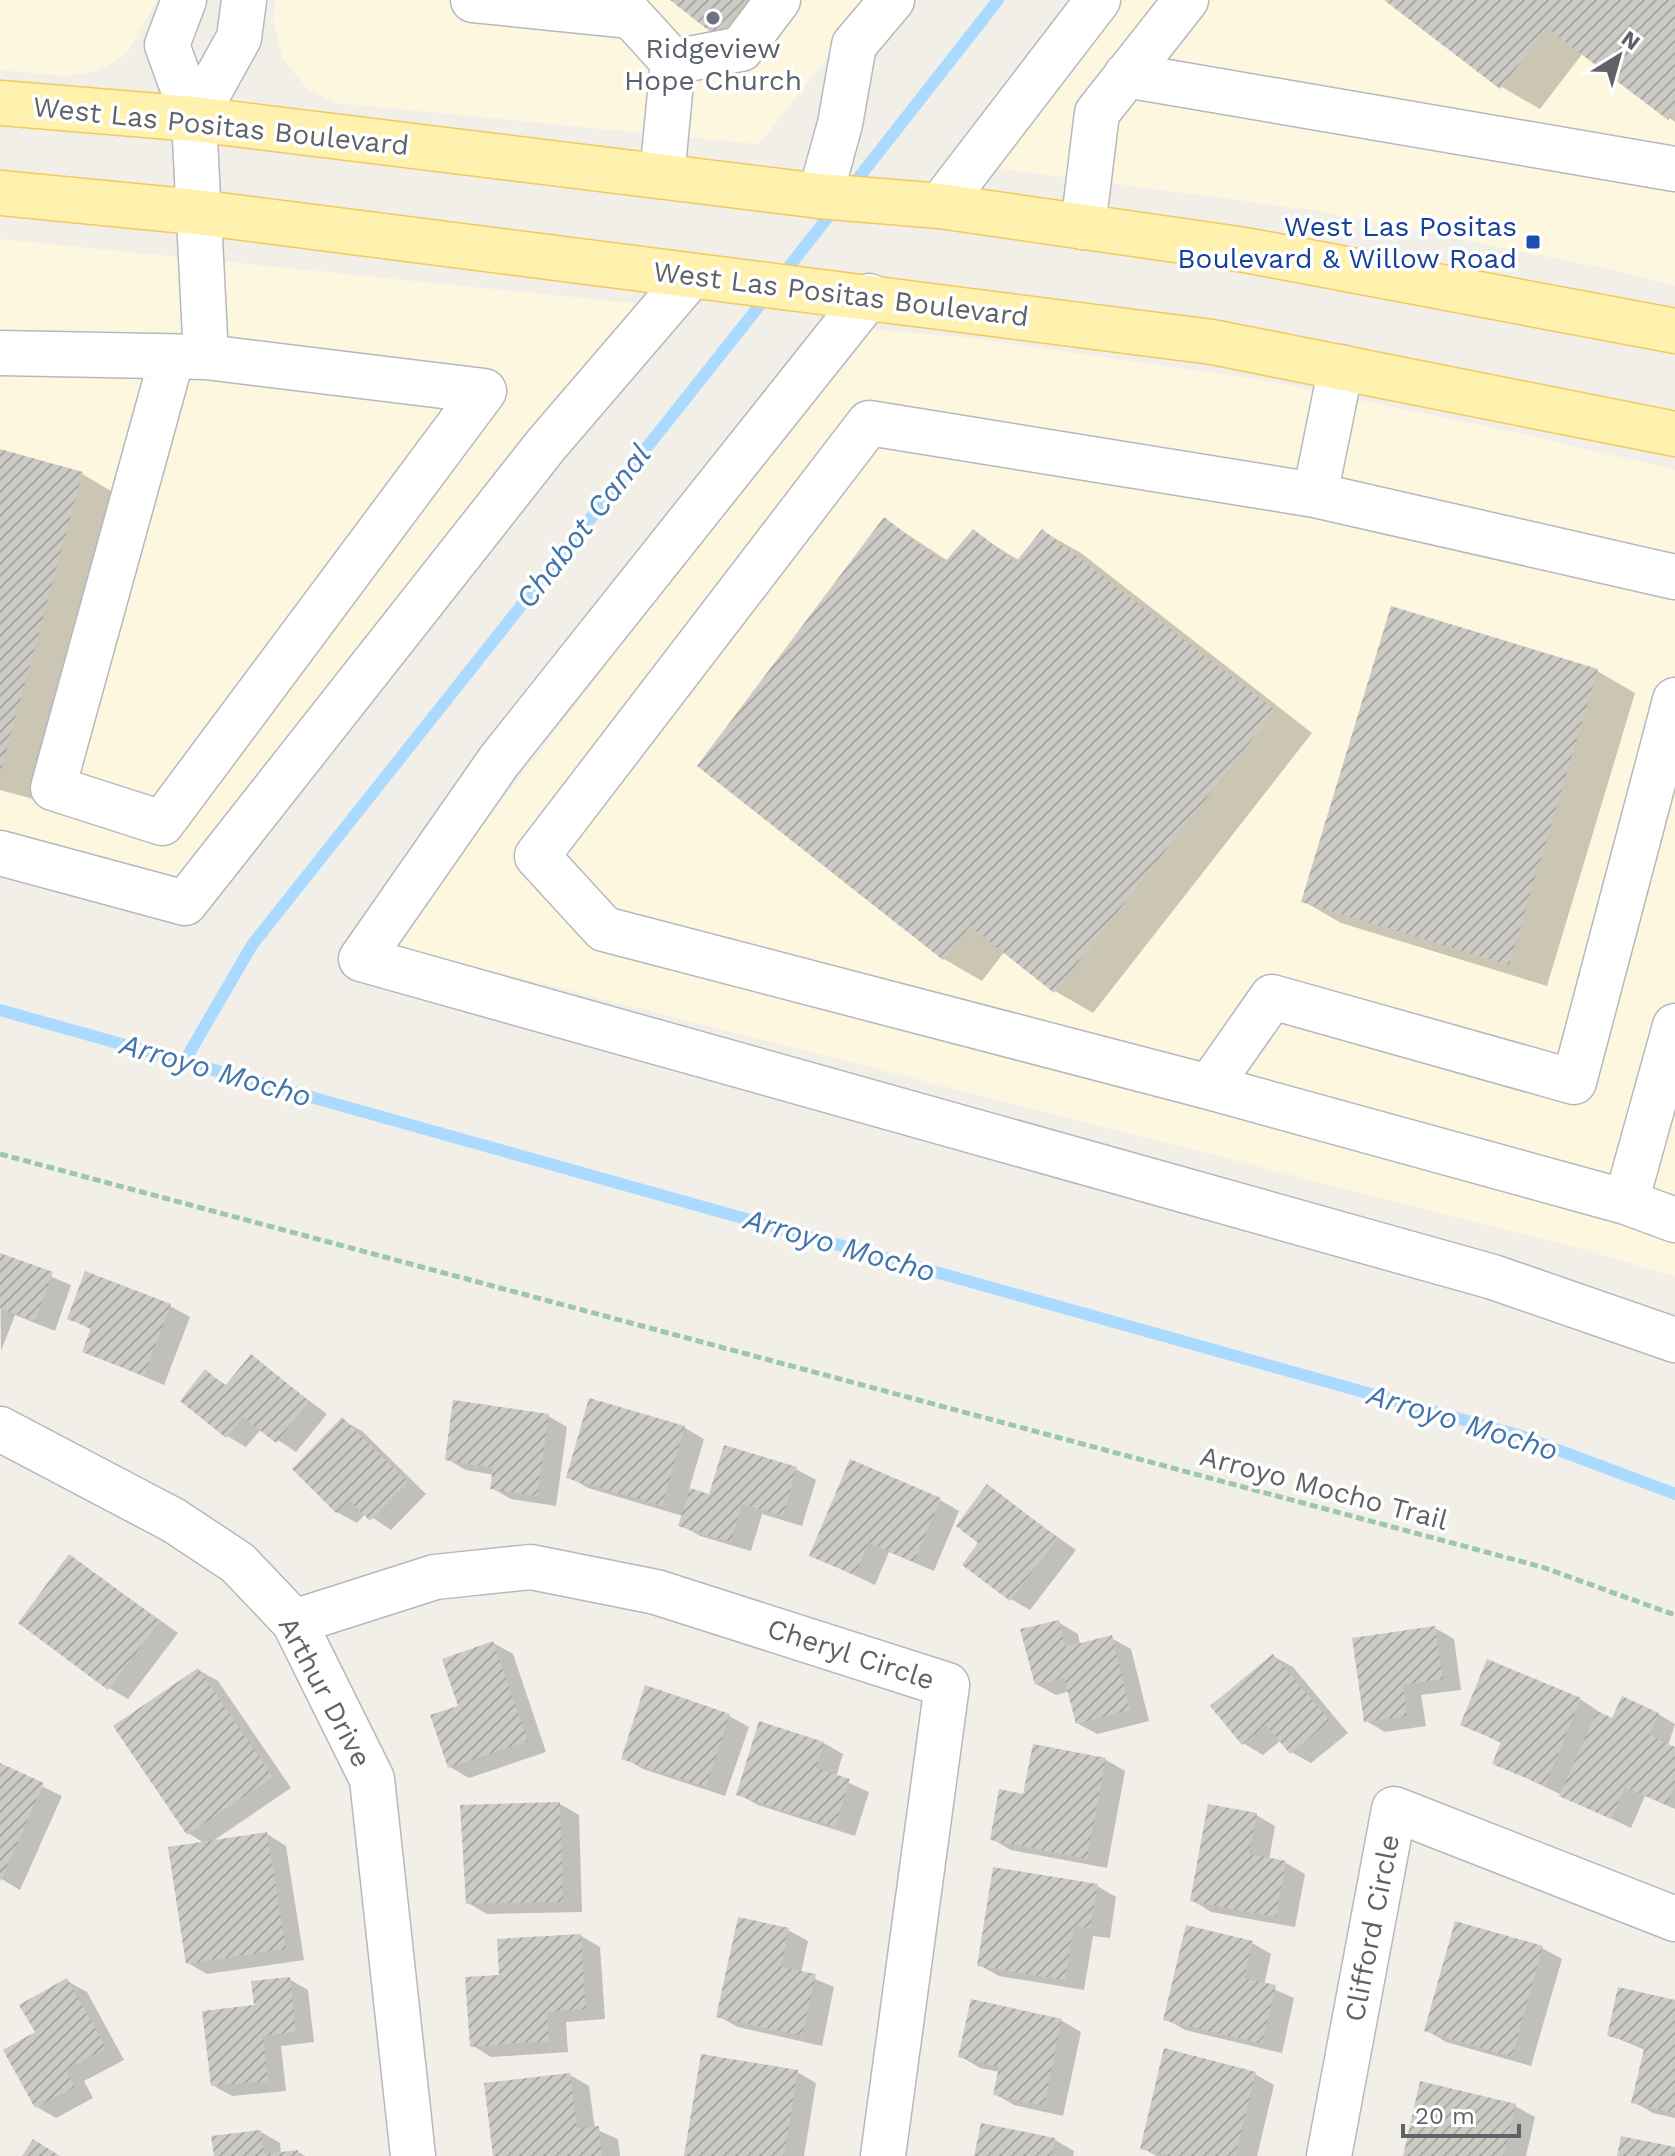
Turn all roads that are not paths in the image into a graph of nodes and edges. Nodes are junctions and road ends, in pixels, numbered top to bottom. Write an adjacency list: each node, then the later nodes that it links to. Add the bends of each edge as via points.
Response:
1 (184, 0): 11 (street, via 167,45)
2 (244, 0): 11 (street, via 239,38)
3 (473, 0): 8 (street, via 631,16)
4 (778, 0): 8 (street, via 741,49)
5 (892, 0): 15 (street, via 854,45)
6 (1098, 0): 16 (street)
7 (1186, 0): 9 (street)
8 (673, 62): 13 (street)
9 (1126, 75): 12 (street); 18 (street, via 1097,113)
10 (0, 103): 11 (main road, West Las Positas Boulevard)
11 (194, 119): 13 (main road, West Las Positas Boulevard); 17 (street)
12 (1675, 169)
13 (662, 176): 15 (main road, West Las Positas Boulevard)
14 (0, 193): 17 (main road, West Las Positas Boulevard)
15 (820, 196): 16 (main road, West Las Positas Boulevard)
16 (929, 206): 18 (main road, West Las Positas Boulevard)
17 (196, 212): 19 (main road, West Las Positas Boulevard); 23 (street)
18 (1083, 227): 21 (main road, West Las Positas Boulevard, via 1245,250)
19 (702, 277): 20 (main road, West Las Positas Boulevard); 29 (street, via 546,445 185,903)
20 (858, 296): 24 (main road, West Las Positas Boulevard, via 1212,342); 34 (street, via 499,761 361,959 1493,1277)
21 (1675, 331)
22 (0, 353): 23 (street)
23 (189, 357): 23 (street, via 53,788 162,823 484,391)
24 (1341, 367): 25 (main road, West Las Positas Boulevard); 26 (street)
25 (1675, 434)
26 (1315, 495): 27 (street); 31 (street, via 869,423 537,856 604,929)
27 (1675, 577)
28 (1675, 700): 31 (street, via 1574,1082 1272,997)
29 (0, 853)
30 (1675, 1026): 32 (street)
31 (1209, 1087): 32 (street)
32 (1626, 1202): 33 (street)
33 (1675, 1220)
34 (1675, 1340)
35 (0, 1429): 36 (street, Arthur Drive, via 173,1520 238,1563)
36 (294, 1622): 38 (street, Arthur Drive, via 372,1779); 39 (street, Cheryl Circle, via 435,1577 531,1567 656,1592 947,1685)
37 (1675, 1919): 40 (street, Clifford Circle, via 1394,1809)
38 (413, 2156)
39 (883, 2156)
40 (1329, 2156)

